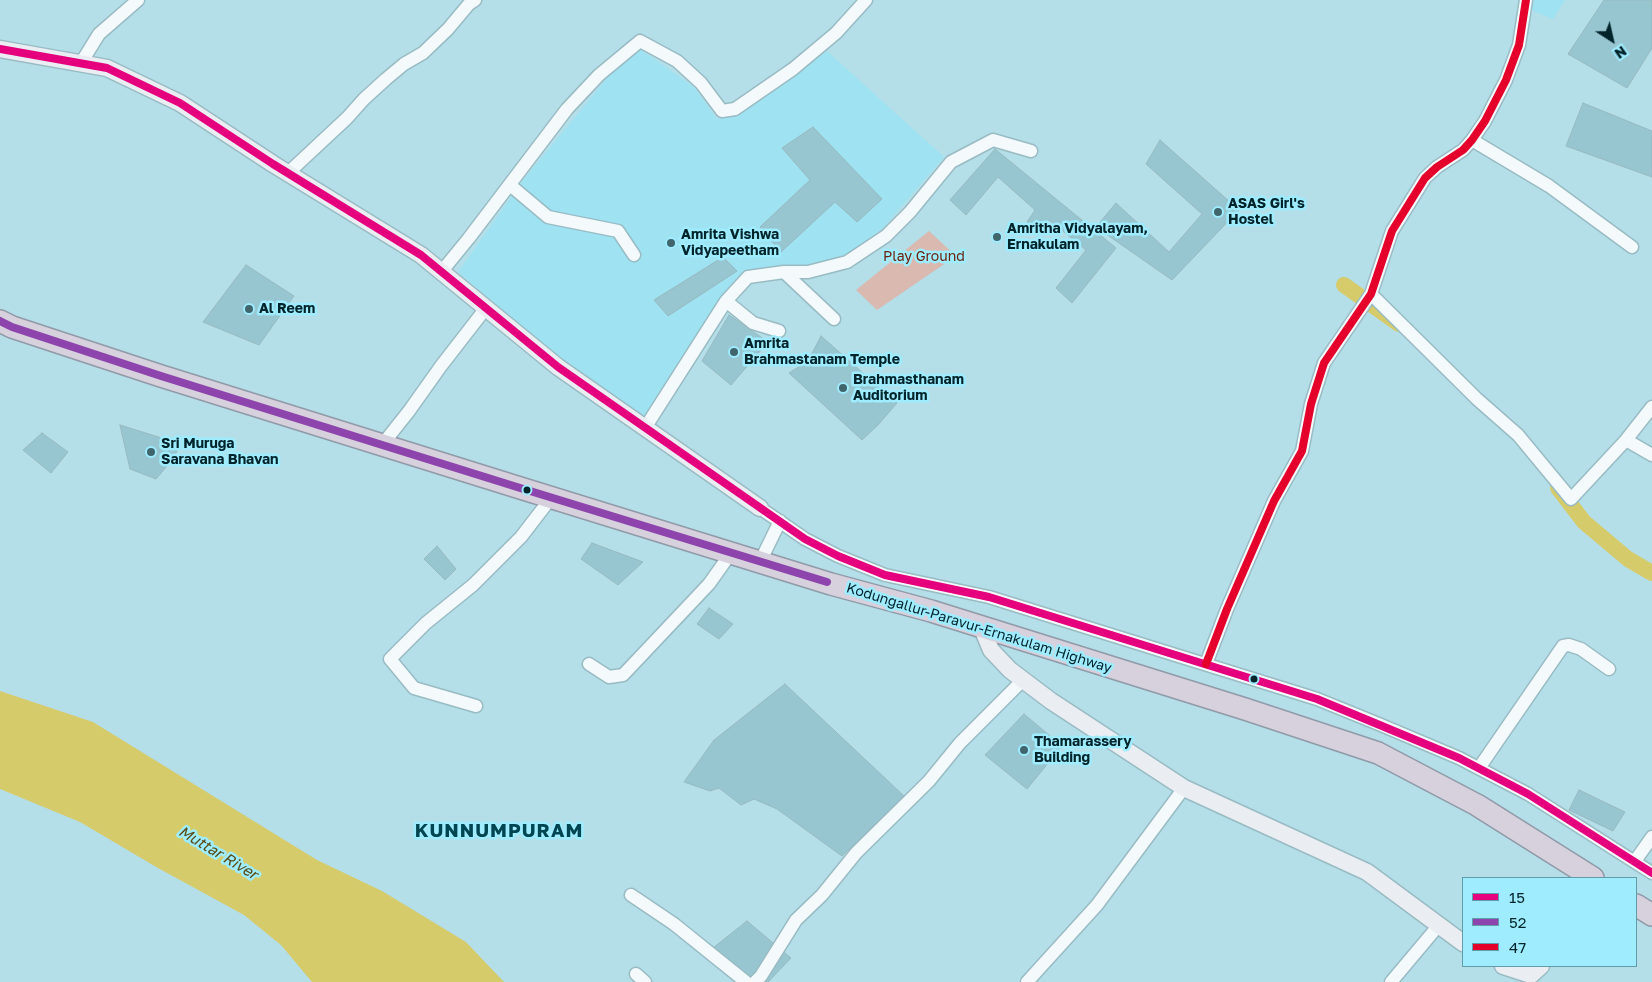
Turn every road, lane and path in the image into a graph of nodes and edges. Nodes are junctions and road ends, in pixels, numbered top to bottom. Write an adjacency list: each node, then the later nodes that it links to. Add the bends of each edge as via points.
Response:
1 (138, 0): 6 (street, via 99,34)
2 (475, 0): 9 (street, via 423,53 386,79)
3 (866, 0): 10 (street, via 836,33 793,68 735,108 722,111 701,83 677,61 640,41 598,75 567,109)
4 (1526, 0): 7 (street, via 1519,44 1506,80)
5 (0, 48): 6 (street)
6 (81, 63): 9 (street, via 108,68 180,103)
7 (1472, 140): 11 (street, via 1550,186); 15 (street, via 1425,178 1392,231)
8 (1031, 151): 14 (street, via 993,140 951,162 886,236 847,262 808,272)
9 (288, 172): 13 (street)
10 (510, 185): 12 (street, via 548,217 618,230); 13 (street)
11 (1632, 246)
12 (634, 256)
13 (442, 271): 17 (street)
14 (784, 272): 16 (street, via 748,278); 18 (street)
15 (1370, 295): 23 (street, via 1518,435 1571,498); 35 (street, via 1324,363 1302,451 1274,501)
16 (726, 301): 20 (street, via 753,323); 22 (street)
17 (486, 308): 22 (street, via 558,367); 24 (street)
18 (834, 319)
19 (0, 321): 24 (highway, Kodungallur-Paravur-Ernakulam Highway, via 161,376)
20 (779, 332)
21 (1652, 407): 23 (street)
22 (645, 428): 27 (street)
23 (1626, 440): 25 (street)
24 (382, 445): 26 (highway, Kodungallur-Paravur-Ernakulam Highway)
25 (1652, 455)
26 (551, 498): 29 (highway, Kodungallur-Paravur-Ernakulam Highway); 38 (street, via 521,537 390,659 414,688)
27 (760, 508): 28 (street)
28 (780, 521): 30 (street); 31 (street, via 838,556)
29 (731, 553): 30 (highway, Kodungallur-Paravur-Ernakulam Highway); 34 (street, via 709,584 623,675 609,677)
30 (760, 562): 32 (highway, Kodungallur-Paravur-Ernakulam Highway)
31 (885, 575): 32 (street); 35 (street, via 989,597)
32 (875, 595): 33 (highway, Kodungallur-Paravur-Ernakulam Highway)
33 (981, 626): 37 (street, via 991,650); 44 (highway, Kodungallur-Paravur-Ernakulam Highway, via 1378,753 1477,805)
34 (589, 664)
35 (1206, 664): 39 (street, via 1317,699)
36 (1609, 669): 39 (street, via 1576,646 1563,646)
37 (1023, 680): 40 (street); 54 (street, via 960,743 929,781 856,852 822,895 796,920)
38 (476, 706)
39 (1479, 768): 42 (street, via 1528,794)
40 (1184, 788): 48 (street, via 1367,872); 55 (street, via 1098,905)
41 (1652, 837): 42 (street)
42 (1635, 861): 43 (street)
43 (1652, 873)
44 (1591, 877)
45 (630, 896): 53 (street, via 674,924)
46 (1637, 906): 47 (highway)
47 (1652, 915)
48 (1439, 924): 49 (street); 56 (street)
49 (1462, 942)
50 (1505, 967): 52 (street)
51 (1540, 967): 52 (street, via 1531,975)
52 (1520, 976)
53 (746, 982)
54 (755, 982)
55 (1026, 982)
56 (1391, 982)

